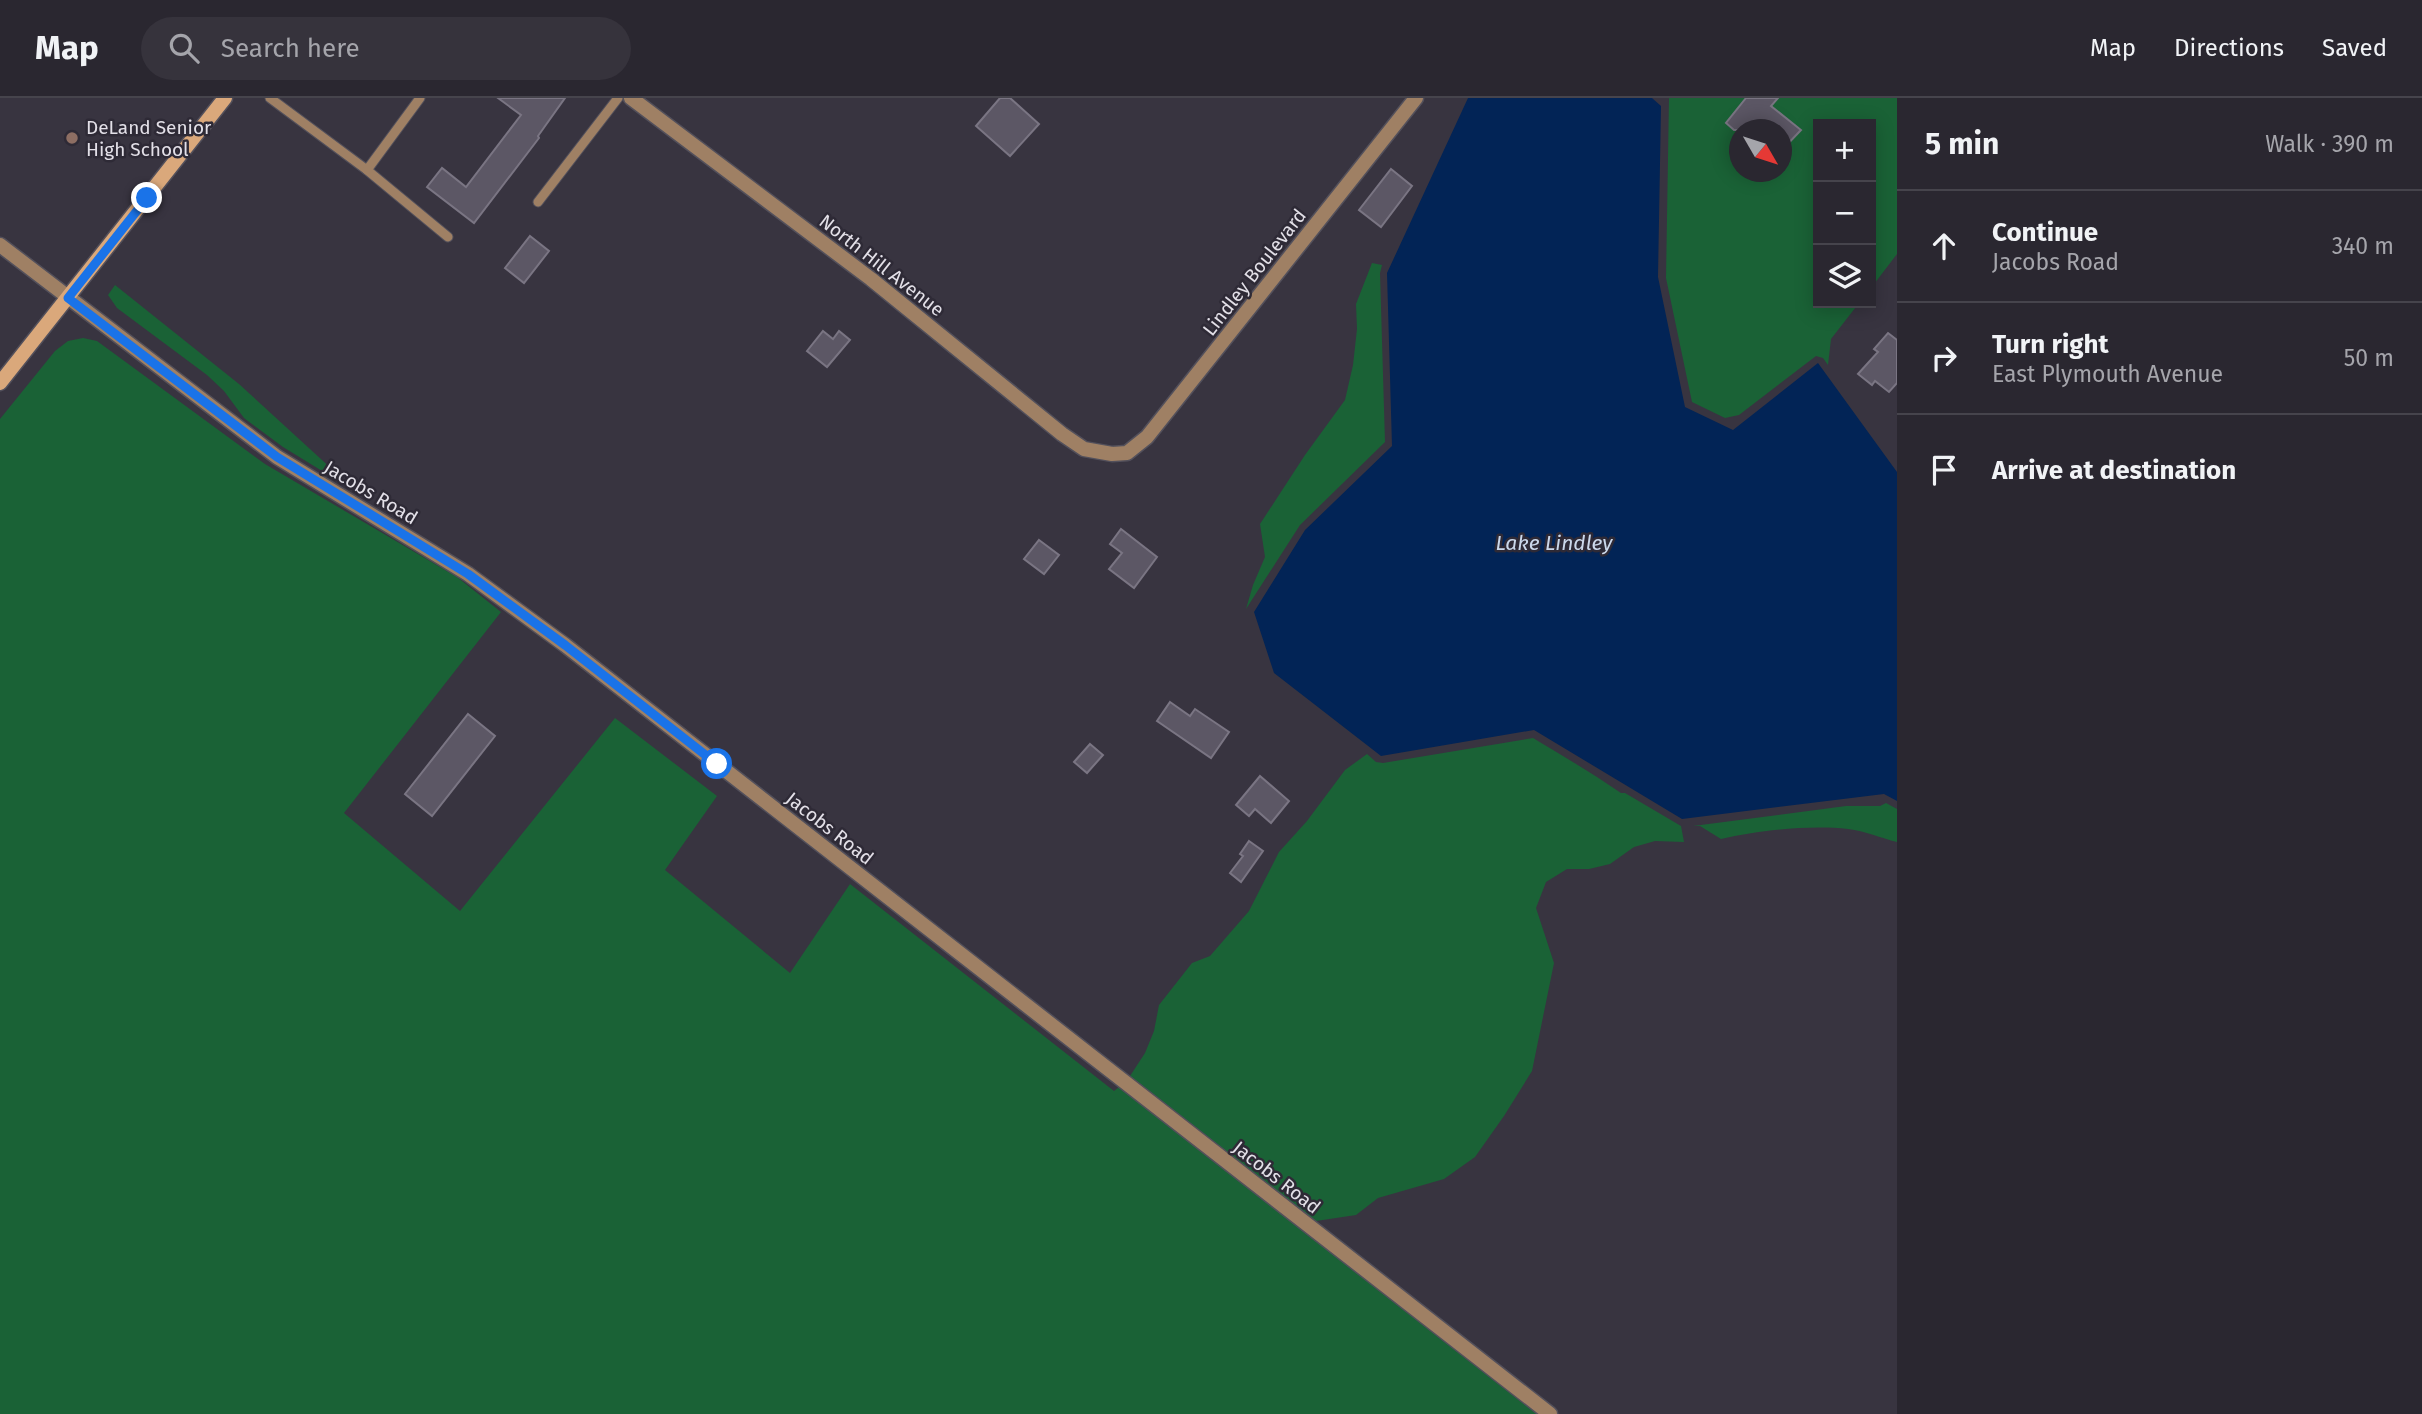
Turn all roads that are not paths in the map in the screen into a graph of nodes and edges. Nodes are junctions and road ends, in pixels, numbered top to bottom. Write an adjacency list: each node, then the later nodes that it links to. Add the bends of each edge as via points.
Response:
1 (225, 98): 11 (main road)
2 (270, 98): 7 (lane)
3 (420, 98): 7 (lane)
4 (618, 98): 8 (lane)
5 (631, 98): 13 (street, North Hill Avenue, via 872,279 1062,434 1084,449)
6 (1416, 98): 13 (street, Lindley Boulevard, via 1147,437 1127,453)
7 (367, 170): 9 (lane)
8 (538, 202)
9 (449, 237)
10 (1, 245): 11 (street)
11 (68, 298): 12 (main road); 14 (street, Jacobs Road, via 277,457 468,574 565,645)
12 (0, 383)
13 (1112, 454)
14 (1550, 1414)

